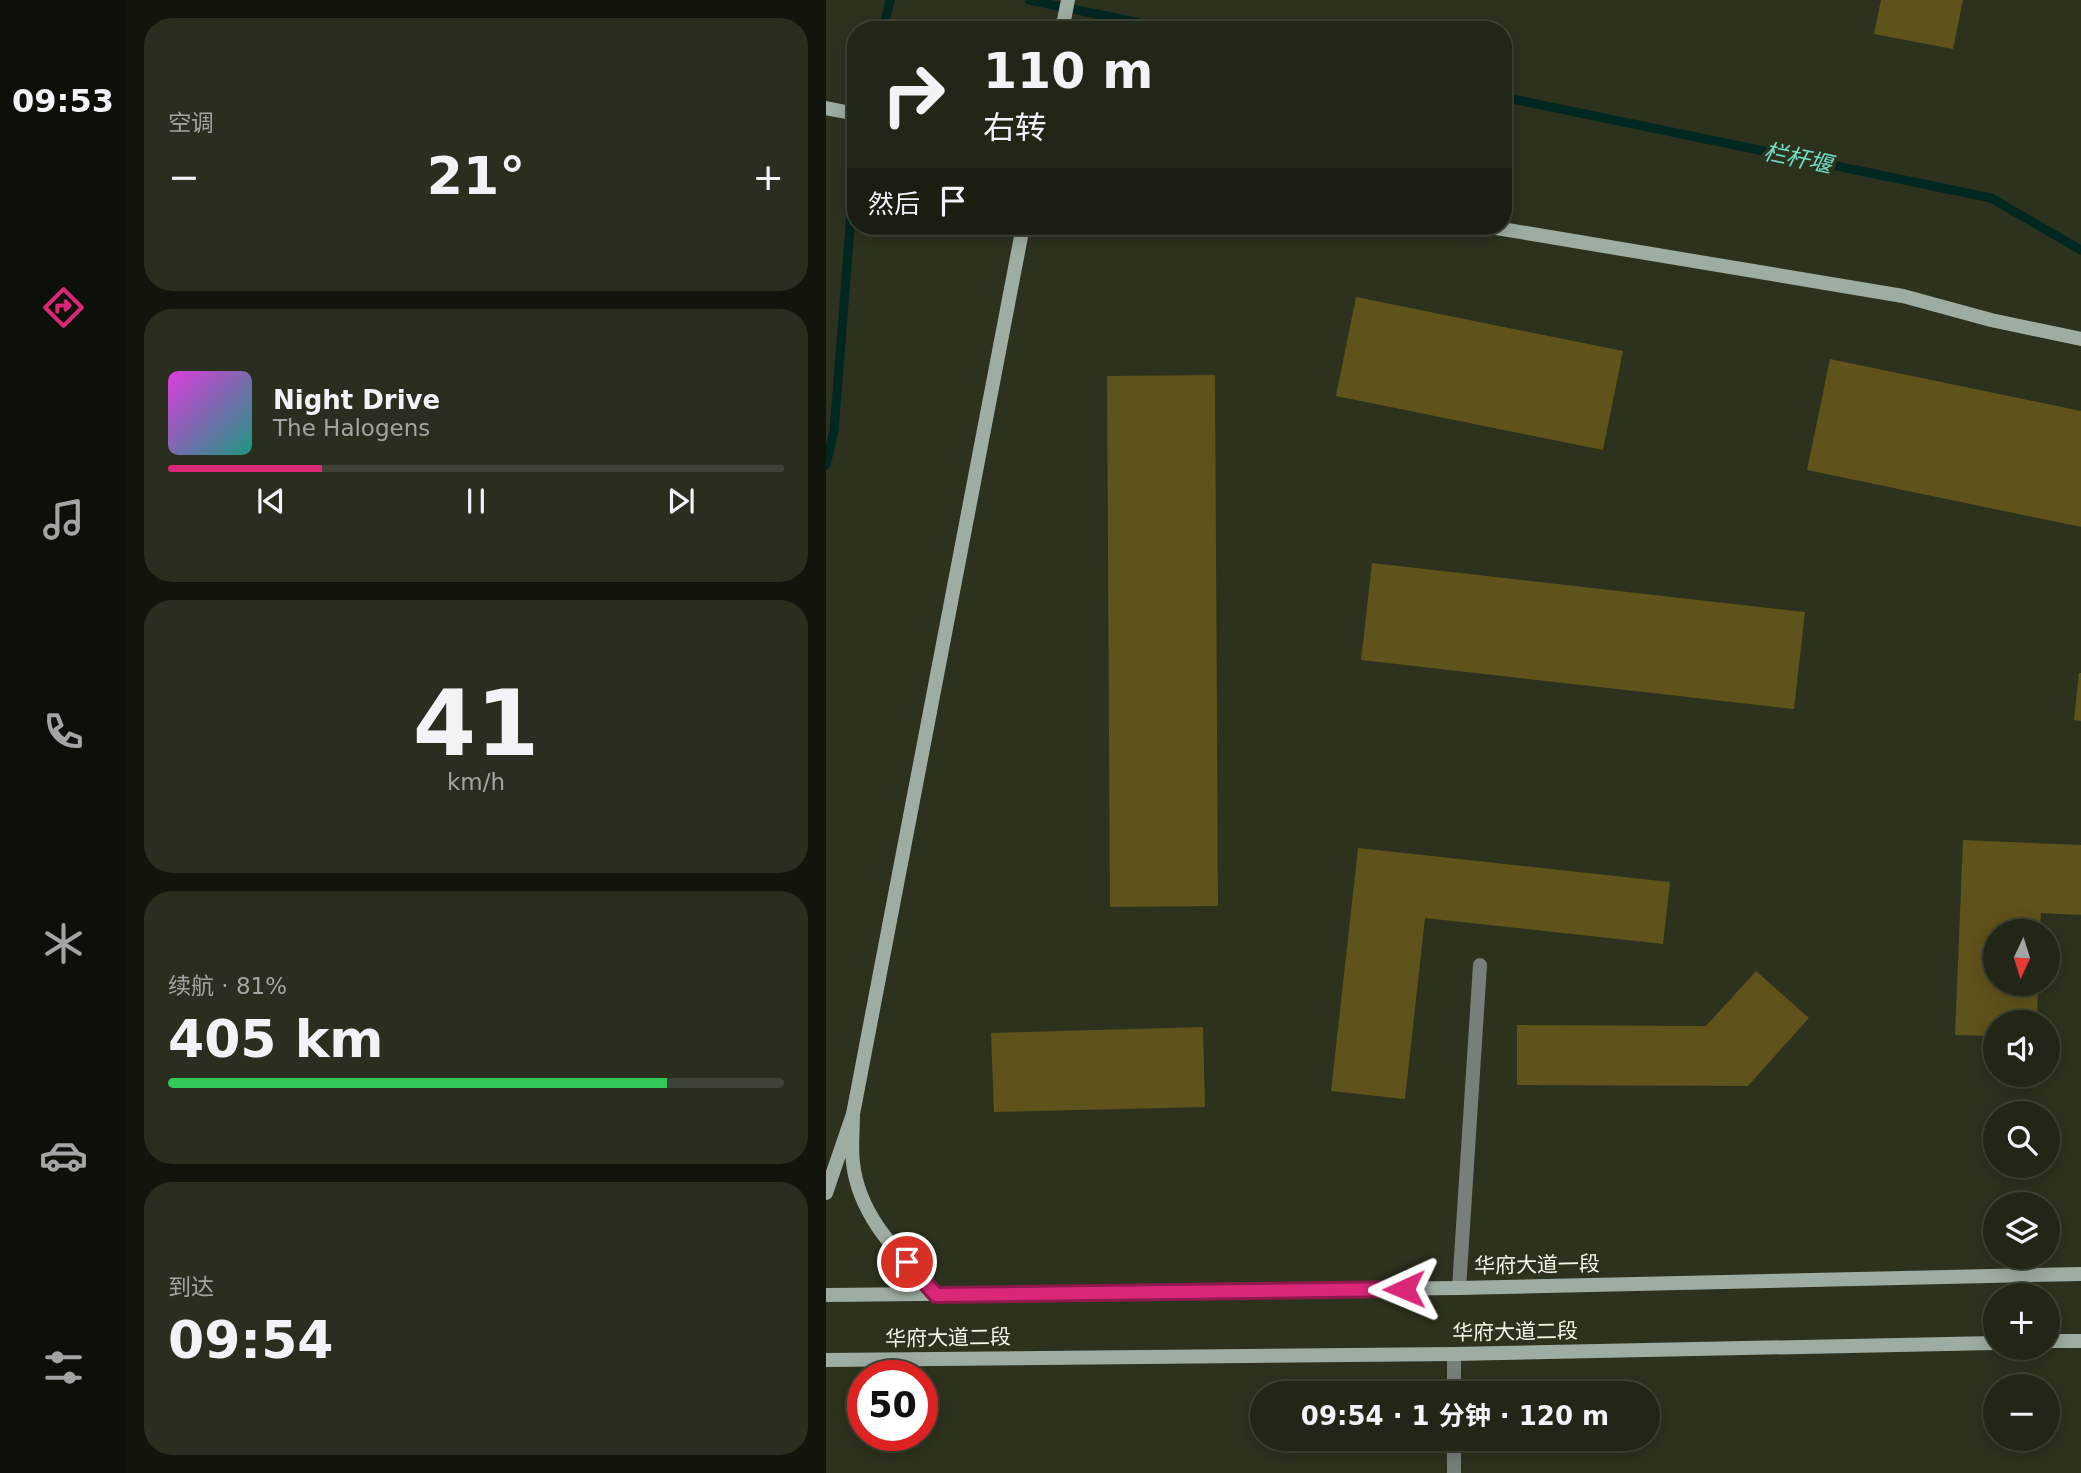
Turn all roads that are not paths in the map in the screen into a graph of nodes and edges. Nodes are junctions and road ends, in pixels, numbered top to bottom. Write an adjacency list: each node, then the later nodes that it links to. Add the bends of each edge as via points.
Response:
1 (1068, 0): 2 (main road)
2 (1064, 21)
3 (826, 108): 4 (main road)
4 (847, 112)
5 (1512, 231): 7 (main road, via 1903,296)
6 (1021, 235): 9 (main road)
7 (2081, 338)
8 (1480, 965): 12 (street)
9 (853, 1114): 10 (main road); 14 (main road, via 853,1163 861,1198 878,1229)
10 (826, 1193)
11 (2081, 1275): 12 (main road, 华府大道一段)
12 (1459, 1288): 14 (main road, 华府大道一段)
13 (826, 1295): 14 (main road, 华府大道一段)
14 (936, 1295)
15 (2081, 1341): 16 (main road)
16 (2060, 1342)
17 (1983, 1343): 18 (main road, 华府大道二段)
18 (1454, 1354): 19 (main road, 华府大道二段); 20 (street)
19 (826, 1360)
20 (1454, 1381)
21 (1454, 1451): 22 (street)
22 (1454, 1473)

